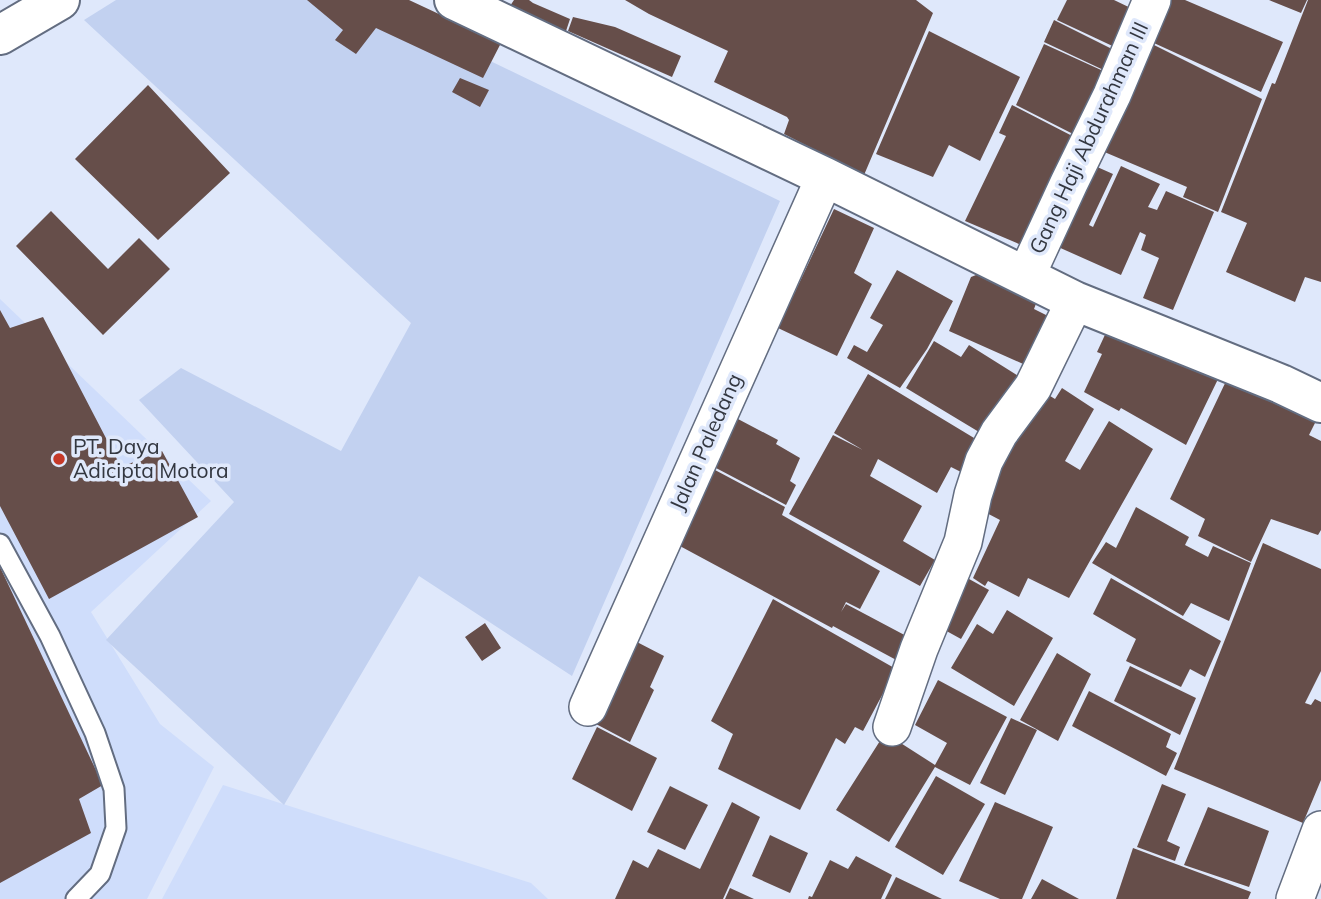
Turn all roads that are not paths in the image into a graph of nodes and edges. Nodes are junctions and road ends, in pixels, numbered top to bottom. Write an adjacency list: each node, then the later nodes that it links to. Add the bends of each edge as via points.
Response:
1 (61, 0): 4 (main road)
2 (454, 0): 5 (main road)
3 (1152, 0): 6 (street, Gang Haji Abdurahman III)
4 (0, 35)
5 (825, 177): 6 (main road); 10 (street, Jalan Paledang)
6 (1026, 276): 7 (main road)
7 (1075, 301): 8 (main road); 11 (street, via 1033,387 984,461 963,542)
8 (1321, 403)
9 (0, 544): 13 (lane, via 50,636 95,733 114,789 116,828 100,874)
10 (588, 707)
11 (892, 727)
12 (1321, 830): 14 (street)
13 (76, 899)
14 (1295, 899)

